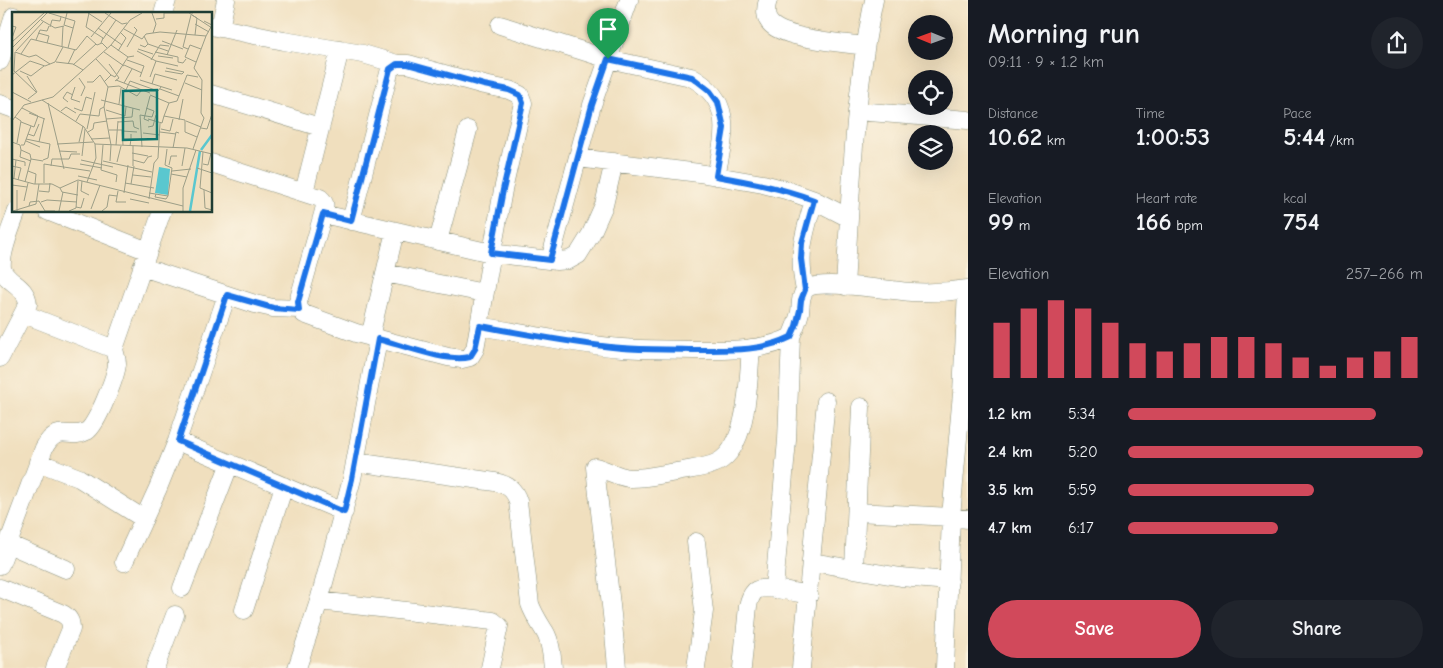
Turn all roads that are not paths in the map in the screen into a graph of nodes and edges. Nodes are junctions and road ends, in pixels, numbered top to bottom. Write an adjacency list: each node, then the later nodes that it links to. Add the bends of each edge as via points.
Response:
1 (226, 0): 7 (street)
2 (629, 0): 10 (street)
3 (768, 0): 8 (street, via 766,15 771,25 782,32)
4 (874, 0): 8 (street)
5 (12, 22): 11 (street)
6 (500, 25): 10 (street)
7 (216, 27): 9 (street)
8 (865, 46): 16 (street)
9 (340, 50): 12 (street); 18 (street)
10 (608, 59): 20 (street); 23 (street, via 692,77 710,91 718,102 724,128)
11 (0, 61)
12 (397, 64): 31 (street, via 390,69 387,78); 34 (street, via 436,70 520,95 523,103)
13 (212, 94): 18 (street)
14 (0, 104): 15 (street)
15 (12, 108)
16 (857, 111): 17 (street); 30 (street)
17 (968, 120)
18 (320, 128): 24 (street)
19 (468, 130): 33 (street)
20 (578, 158): 21 (street); 36 (street)
21 (614, 162): 23 (street); 36 (street, via 604,205 578,255 568,260)
22 (212, 163): 24 (street)
23 (716, 176): 25 (street, via 770,186)
24 (304, 192): 29 (street, via 323,200)
25 (814, 200): 30 (street); 39 (street, via 802,243)
26 (17, 212): 44 (street, via 3,250 2,269 24,291 28,304)
27 (49, 212): 35 (street)
28 (162, 212): 35 (street)
29 (323, 214): 31 (street); 43 (street, via 298,302)
30 (849, 218): 38 (street)
31 (351, 221): 32 (street)
32 (395, 231): 33 (street); 37 (street)
33 (438, 241): 34 (street)
34 (491, 253): 36 (street); 41 (street)
35 (145, 259): 42 (street); 49 (street)
36 (550, 260)
37 (385, 273): 41 (street); 47 (street)
38 (845, 286): 39 (street, via 812,286); 40 (street, via 912,292)
39 (805, 290): 46 (street)
40 (967, 290): 60 (street)
41 (484, 293): 45 (street)
42 (227, 295): 43 (street, via 273,308); 53 (street)
43 (299, 310): 47 (street, via 310,317)
44 (24, 314): 49 (street); 50 (street)
45 (480, 326): 47 (street, via 475,349 470,357 462,359); 48 (street, via 621,348)
46 (791, 337): 48 (street, via 778,344); 72 (street, via 787,440)
47 (374, 338): 55 (street)
48 (751, 348): 82 (street, via 742,426 736,442 719,462 638,477 620,476 595,467)
49 (114, 349): 54 (street, via 118,362 115,376 94,423 88,431 54,434 48,439)
50 (0, 358)
51 (826, 401): 65 (street)
52 (861, 407): 59 (street)
53 (178, 441): 56 (street); 61 (street)
54 (38, 462): 61 (street, via 79,478); 63 (street)
55 (355, 462): 58 (street); 81 (street, via 496,482 505,484 516,493 530,604 533,615 546,633)
56 (230, 463): 57 (street); 71 (street)
57 (284, 486): 58 (street); 75 (street)
58 (344, 512): 74 (street)
59 (857, 512): 60 (street); 68 (street)
60 (960, 518): 69 (street)
61 (144, 519): 64 (street)
62 (696, 542): 83 (street, via 704,611)
63 (8, 544): 66 (street); 67 (street)
64 (124, 562)
65 (812, 562): 68 (street); 73 (street)
66 (0, 565)
67 (66, 569)
68 (854, 569): 69 (street, via 901,578)
69 (949, 580): 86 (street)
70 (0, 588): 77 (street, via 68,618 71,629)
71 (182, 588)
72 (774, 589): 73 (street); 84 (street, via 761,588 750,598)
73 (808, 595): 85 (street)
74 (319, 601): 79 (street); 80 (street, via 493,621 499,626)
75 (244, 610)
76 (175, 615): 78 (street)
77 (55, 668)
78 (155, 668)
79 (297, 668)
80 (490, 668)
81 (553, 668)
82 (617, 668)
83 (696, 668)
84 (742, 668)
85 (801, 668)
86 (945, 668)

